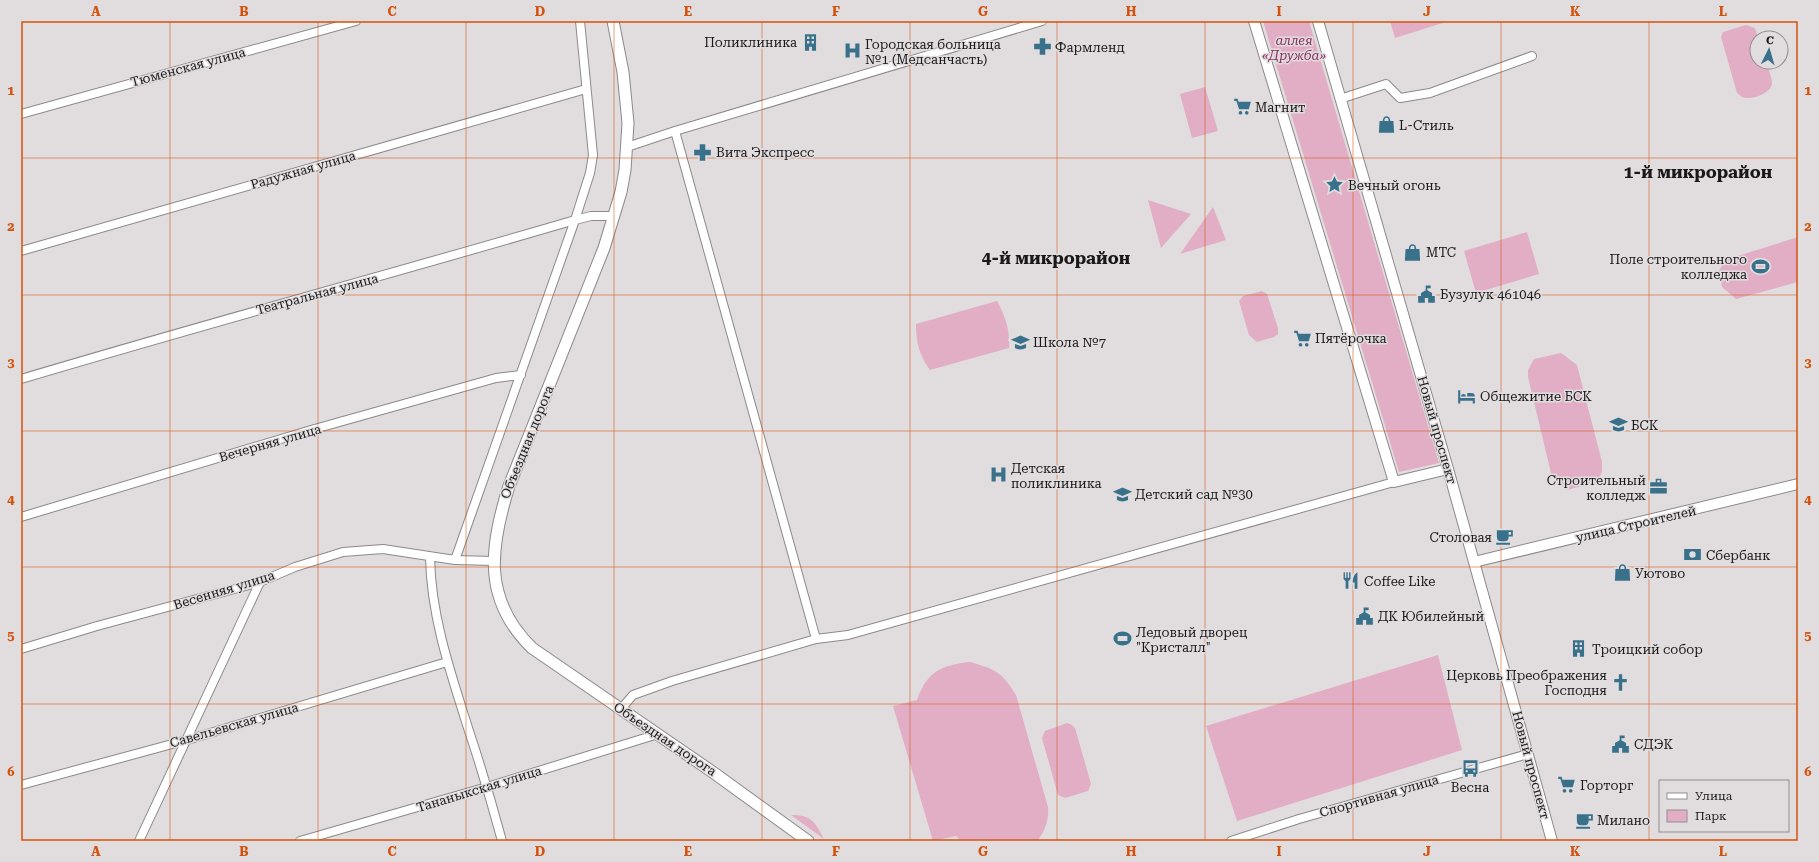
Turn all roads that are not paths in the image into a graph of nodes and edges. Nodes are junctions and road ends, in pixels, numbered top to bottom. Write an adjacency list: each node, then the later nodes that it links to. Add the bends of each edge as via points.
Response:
1 (356, 21): 10 (street, Тюменская улица)
2 (580, 21): 8 (street)
3 (613, 21): 12 (main road, Объездная дорога, via 627,102)
4 (1042, 21): 11 (street)
5 (1254, 21): 19 (street)
6 (1318, 21): 9 (street, Новый проспект)
7 (1532, 56): 9 (street, via 1430,93 1400,98 1386,84)
8 (586, 89): 14 (street, via 593,155); 15 (street, Радужная улица)
9 (1340, 99): 18 (street, Новый проспект)
10 (21, 114)
11 (675, 131): 12 (street); 27 (street)
12 (627, 147): 13 (main road, Объездная дорога)
13 (615, 216): 14 (street, Театральная улица); 24 (main road, Объездная дорога, via 549,387 514,468 499,518)
14 (575, 220): 16 (street); 17 (street, Театральная улица)
15 (21, 251)
16 (521, 375): 21 (street, Вечерняя улица, via 496,378 311,430); 23 (street)
17 (21, 379)
18 (1448, 469): 19 (street); 25 (street, Новый проспект)
19 (1394, 482): 27 (street, via 848,636)
20 (1798, 484): 25 (street, улица Строителей)
21 (21, 517)
22 (430, 557): 23 (street, Весенняя улица); 26 (street, Весенняя улица, via 383,549 343,552 295,567); 29 (street, via 430,584)
23 (455, 560): 24 (street, Весенняя улица)
24 (494, 561): 30 (main road, Объездная дорога, via 499,600 519,635 554,664)
25 (1474, 562): 33 (street, Новый проспект)
26 (260, 582): 28 (street, Весенняя улица); 32 (street)
27 (816, 639): 30 (street, via 644,690 633,695)
28 (21, 649)
29 (447, 662): 32 (street, Савельевская улица); 35 (street)
30 (621, 709): 31 (main road, Объездная дорога)
31 (658, 734): 35 (street, Тананыкская улица); 39 (main road, Объездная дорога)
32 (187, 740): 34 (street, Савельевская улица); 36 (street)
33 (1528, 754): 40 (street, Спортивная улица); 41 (street, Новый проспект)
34 (21, 785)
35 (487, 787): 37 (street, Тананыкская улица); 38 (street)
36 (139, 841)
37 (300, 841)
38 (502, 841)
39 (808, 841)
40 (1231, 841)
41 (1552, 841)

